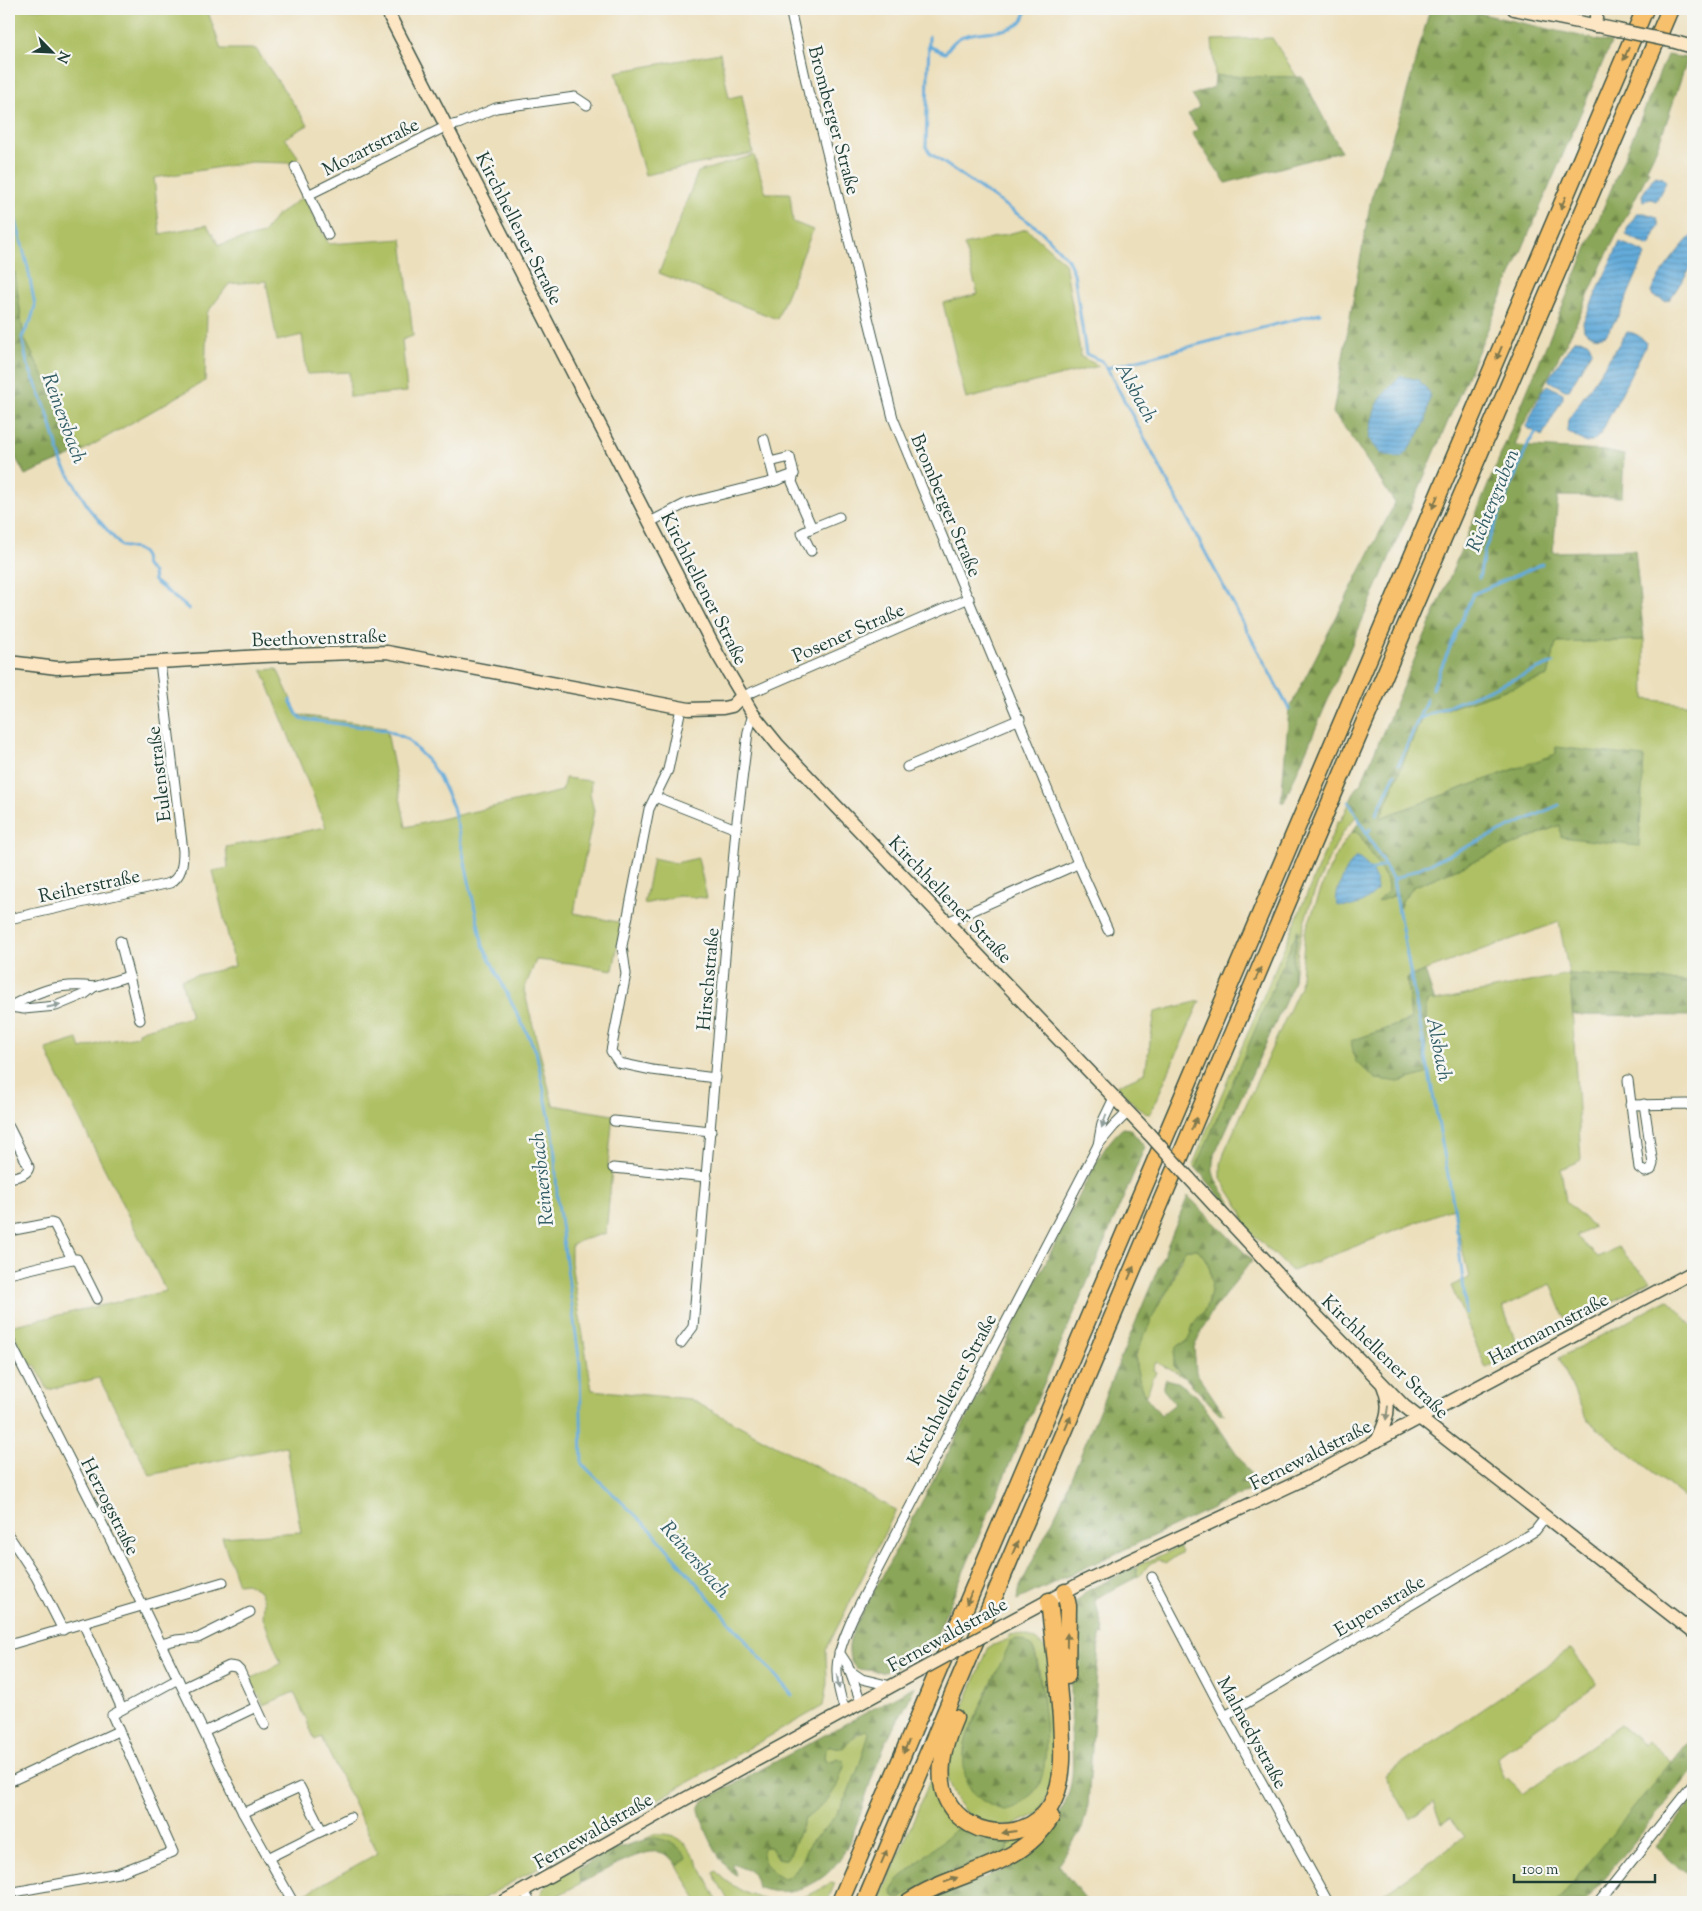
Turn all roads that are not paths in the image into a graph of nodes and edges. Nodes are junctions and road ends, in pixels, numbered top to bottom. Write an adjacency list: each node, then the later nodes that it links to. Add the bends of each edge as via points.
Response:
1 (386, 9): 10 (main road, Kirchhellener Straße)
2 (790, 9): 22 (street, Bromberger Straße, via 893,418)
3 (1514, 9): 7 (main road)
4 (1597, 9): 7 (main road)
5 (1645, 9): 104 (highway, one-way to 104)
6 (1670, 9): 77 (highway, one-way to 6)
7 (1596, 26): 8 (main road, bridge)
8 (1693, 47)
9 (587, 105): 10 (street, Mozartstraße, via 576,98 496,108)
10 (447, 126): 12 (street, Mozartstraße); 19 (main road, Kirchhellener Straße)
11 (295, 167): 12 (street)
12 (308, 195): 13 (street)
13 (328, 235)
14 (764, 439): 15 (street)
15 (770, 462): 16 (street, via 790,457); 17 (street)
16 (794, 474): 17 (street); 20 (street, via 792,482)
17 (775, 480): 19 (street, via 687,503)
18 (839, 517): 20 (street)
19 (650, 522): 25 (main road, Kirchhellener Straße)
20 (812, 528): 21 (street, via 802,533)
21 (811, 552)
22 (969, 598): 25 (street, Posener Straße); 28 (street, Bromberger Straße)
23 (9, 662): 24 (main road, Beethovenstraße, via 58,668)
24 (160, 662): 26 (main road, Beethovenstraße, via 387,652); 33 (street, Eulenstraße, via 183,851 182,866)
25 (741, 697): 26 (main road, Beethovenstraße, via 732,706 723,708); 27 (main road, Kirchhellener Straße)
26 (681, 708): 30 (street, via 668,770)
27 (752, 714): 31 (street, Hirschstraße); 35 (main road, Kirchhellener Straße, via 778,746)
28 (1020, 719): 29 (street); 32 (street, Bromberger Straße)
29 (907, 767)
30 (655, 797): 31 (street); 42 (street, via 648,809 622,946 626,974 611,1051 620,1063)
31 (736, 829): 42 (street, Hirschstraße)
32 (1078, 863): 35 (street); 36 (street, Bromberger Straße)
33 (176, 880): 34 (street, Reiherstraße, via 170,884)
34 (9, 919)
35 (947, 922): 44 (main road, Kirchhellener Straße)
36 (1108, 930)
37 (120, 941): 38 (street)
38 (129, 976): 39 (street); 41 (street)
39 (94, 987): 40 (street, via 66,985 47,988); 40 (street, one-way to 39, via 56,1006)
40 (9, 1007)
41 (140, 1020)
42 (715, 1078): 50 (street, Hirschstraße)
43 (1628, 1080): 46 (street)
44 (1114, 1098): 48 (main road, Kirchhellener Straße); 52 (street, Kirchhellener Straße, one-way to 52, via 1102,1123)
45 (1644, 1104): 46 (street); 46 (street, via 1653,1164 1651,1170 1645,1172 1639,1168); 47 (street, via 1687,1104)
46 (1630, 1105)
47 (1693, 1108)
48 (1128, 1112): 52 (street, Kirchhellener Straße); 63 (main road, Kirchhellener Straße, bridge)
49 (614, 1121): 50 (street)
50 (711, 1131): 54 (street, Hirschstraße)
51 (10, 1132): 55 (street, via 28,1167 24,1174)
52 (1098, 1145): 80 (street, Kirchhellener Straße, via 858,1608)
53 (614, 1168): 54 (street)
54 (706, 1177): 62 (street, Hirschstraße, via 693,1327)
55 (9, 1178)
56 (9, 1231): 57 (street, via 53,1223)
57 (72, 1259): 59 (street); 60 (street, via 77,1258)
58 (1693, 1272): 64 (main road, Hartmannstraße)
59 (9, 1274)
60 (97, 1299)
61 (9, 1340): 72 (street, Herzogstraße)
62 (681, 1343)
63 (1382, 1383): 64 (main road, Kirchhellener Straße); 65 (main road, one-way to 65, via 1388,1408)
64 (1420, 1418): 65 (main road, Fernewaldstraße); 66 (main road, Kirchhellener Straße)
65 (1377, 1441): 70 (main road, Fernewaldstraße, via 1272,1495)
66 (1546, 1517): 76 (main road, Kirchhellener Straße); 89 (street, Eupenstraße, via 1536,1531)
67 (9, 1536): 75 (street, via 36,1577)
68 (1152, 1577): 89 (street, Malmedystraße)
69 (223, 1582): 72 (street)
70 (1065, 1592): 71 (main road, Fernewaldstraße); 106 (highway, one-way to 70, via 935,1887 1014,1854 1038,1834 1060,1802 1068,1760 1068,1606)
71 (1049, 1601): 77 (highway, one-way to 77, via 1056,1652 1062,1768 1052,1803 1042,1817 1028,1827 1006,1833 988,1831 965,1820 948,1800 942,1783 947,1739 980,1659); 83 (main road, Fernewaldstraße, bridge)
72 (143, 1606): 74 (street); 78 (street, Herzogstraße)
73 (250, 1612): 78 (street, via 198,1638)
74 (83, 1623): 75 (street); 87 (street)
75 (63, 1630): 79 (street)
76 (1693, 1632)
77 (976, 1641): 105 (highway, one-way to 77)
78 (161, 1644): 82 (street, Herzogstraße)
79 (9, 1645)
80 (839, 1652): 81 (street); 88 (street, Kirchhellener Straße, one-way to 88, via 837,1681)
81 (850, 1670): 83 (street, via 862,1679); 85 (street)
82 (178, 1679): 84 (street, Herzogstraße); 87 (street)
83 (891, 1686): 85 (main road, Fernewaldstraße)
84 (182, 1688): 86 (street, via 232,1666 240,1671); 92 (street, Herzogstraße)
85 (861, 1702): 88 (main road, Fernewaldstraße)
86 (256, 1707): 90 (street); 92 (street)
87 (122, 1709): 91 (street, via 112,1715)
88 (845, 1711): 99 (main road, Fernewaldstraße)
89 (1225, 1716): 107 (street, Malmedystraße)
90 (265, 1725)
91 (118, 1731): 93 (street); 100 (street, via 173,1852 118,1873)
92 (204, 1732): 95 (street, Herzogstraße)
93 (9, 1782)
94 (1693, 1784): 108 (street)
95 (243, 1813): 97 (street, via 300,1787); 98 (street, Herzogstraße)
96 (350, 1817): 97 (street)
97 (322, 1831): 98 (street)
98 (268, 1858): 101 (street, Herzogstraße)
99 (524, 1891): 102 (main road, Fernewaldstraße); 103 (street)
100 (9, 1893)
101 (293, 1902)
102 (503, 1902)
103 (530, 1902)
104 (840, 1902)
105 (865, 1902)
106 (908, 1902)
107 (1328, 1902)
108 (1599, 1902)

